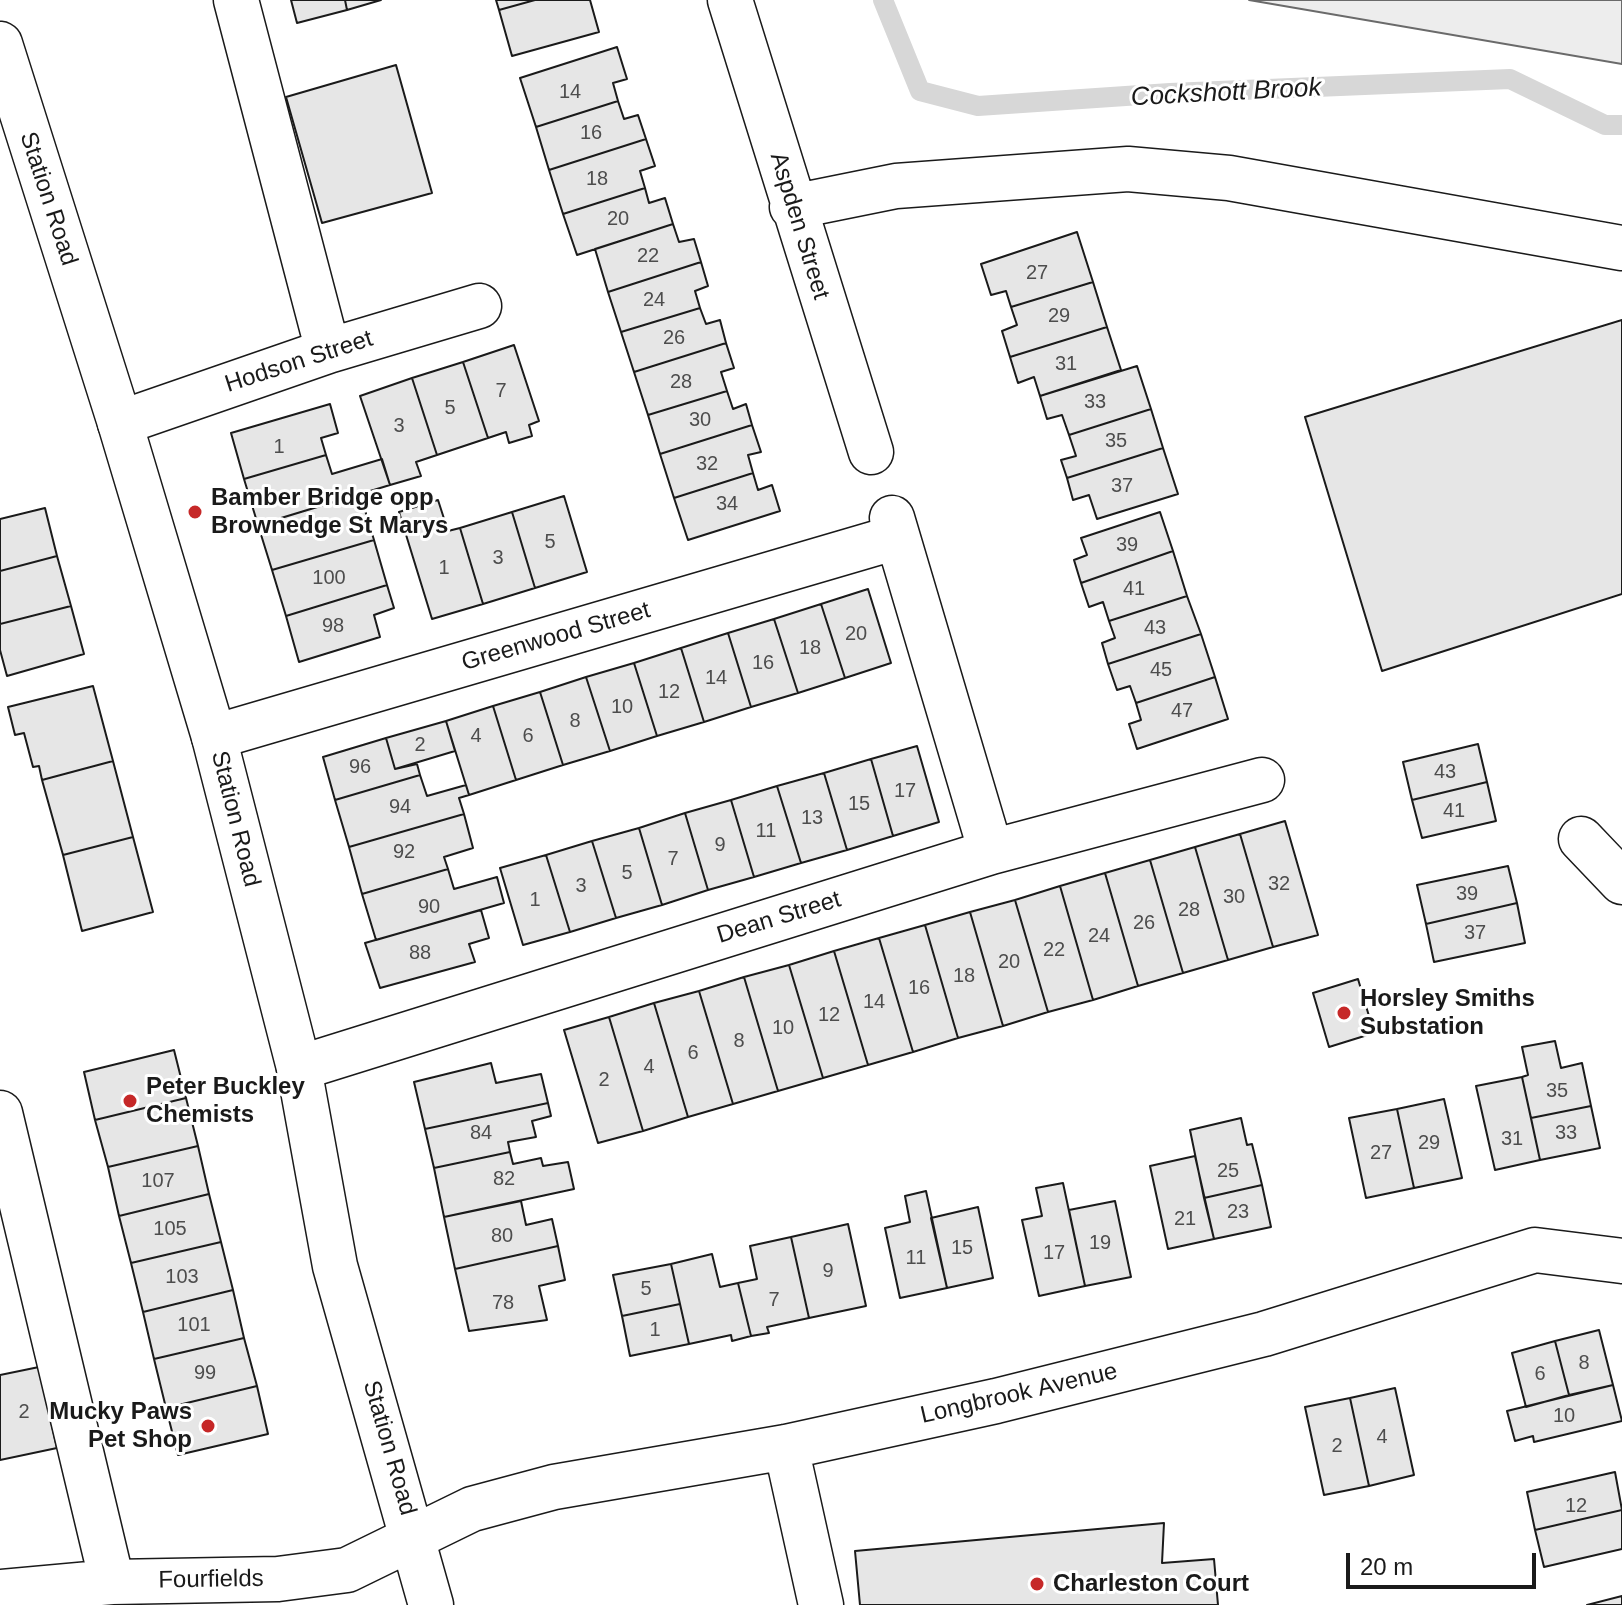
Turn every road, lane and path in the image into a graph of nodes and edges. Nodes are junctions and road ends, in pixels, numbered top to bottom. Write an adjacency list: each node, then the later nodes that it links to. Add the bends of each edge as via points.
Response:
1 (236, 0): 7 (street)
2 (730, 0): 4 (street, Aspden Street)
3 (0, 44): 8 (street, Station Road)
4 (792, 207): 5 (street, via 896,186 1128,169 1229,178); 9 (street, Aspden Street)
5 (1622, 248)
6 (479, 306): 7 (street, Hodson Street)
7 (328, 351): 8 (street, Hodson Street)
8 (120, 423): 10 (street, Station Road)
9 (871, 452)
10 (214, 737): 13 (street, Greenwood Street, via 894,528); 15 (street, Station Road)
11 (1262, 780): 13 (street, Dean Street)
12 (1581, 839): 14 (street)
13 (991, 852): 15 (street, Dean Street)
14 (1622, 882)
15 (299, 1068): 19 (street, Station Road, via 335,1266)
16 (0, 1113): 20 (street)
17 (1622, 1261): 18 (street, Longbrook Avenue, via 1535,1250 1264,1334)
18 (786, 1447): 19 (street, Longbrook Avenue, via 554,1487 472,1509); 23 (street)
19 (415, 1539): 20 (street, Fourfields, via 347,1570 278,1579); 22 (street, Station Road)
20 (112, 1582): 21 (street, Fourfields)
21 (0, 1592)
22 (431, 1605)
23 (821, 1605)

